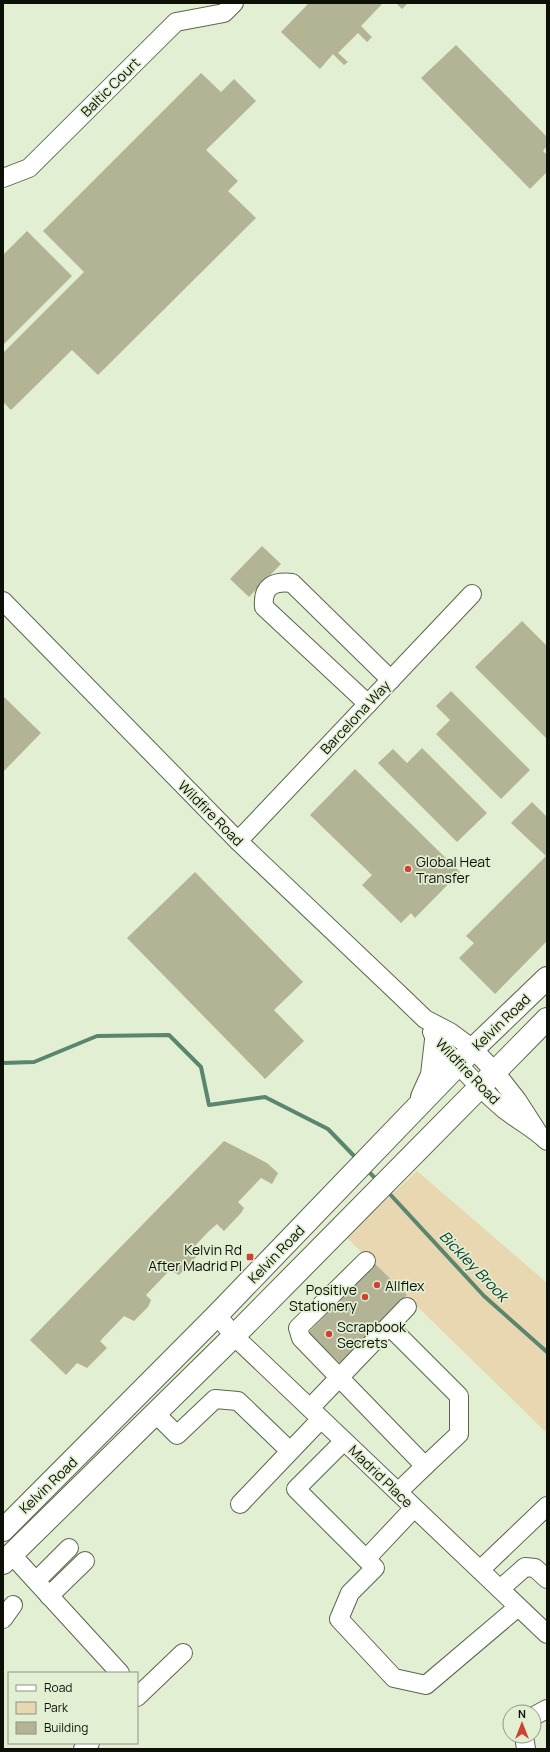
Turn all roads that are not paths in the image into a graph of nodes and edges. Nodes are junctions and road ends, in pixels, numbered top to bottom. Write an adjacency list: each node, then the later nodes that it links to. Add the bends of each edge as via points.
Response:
1 (229, 8): 2 (street, Baltic Court, via 176,22 29,168)
2 (3, 178)
3 (472, 594): 5 (street, Barcelona Way)
4 (3, 601): 7 (street, Wildfire Road)
5 (391, 680): 6 (street, Barcelona Way); 6 (street, via 292,583 280,582 268,588 263,597 264,607)
6 (368, 704): 7 (street, Barcelona Way)
7 (238, 841): 9 (street, Wildfire Road)
8 (547, 978): 12 (main road, Kelvin Road)
9 (425, 1019): 11 (street, Wildfire Road); 12 (street, Wildfire Road, via 450,1032)
10 (547, 1020): 14 (main road, Kelvin Road)
11 (436, 1040): 13 (street, Wildfire Road); 16 (main road, via 432,1075)
12 (473, 1049): 13 (main road, Kelvin Road); 14 (street, Wildfire Road)
13 (458, 1065): 15 (street, Wildfire Road); 16 (main road, Kelvin Road)
14 (495, 1072): 15 (main road, Kelvin Road); 17 (street, Wildfire Road)
15 (480, 1087): 17 (street, Wildfire Road, via 507,1111); 22 (main road, Kelvin Road)
16 (419, 1106): 20 (main road, Kelvin Road)
17 (542, 1136)
18 (366, 1261): 23 (street, via 298,1328 301,1338)
19 (407, 1307): 21 (street)
20 (217, 1315): 22 (street, Madrid Place); 28 (main road, Kelvin Road)
21 (388, 1326): 23 (street); 29 (street, via 459,1396 459,1434)
22 (234, 1336): 24 (main road, Kelvin Road); 25 (street, Madrid Place)
23 (339, 1378): 25 (street); 29 (street)
24 (155, 1413): 27 (street, via 177,1435 215,1399 238,1401); 30 (main road, Kelvin Road)
25 (315, 1413): 26 (street, Madrid Place); 27 (street)
26 (344, 1441): 31 (street, Madrid Place); 38 (street, via 296,1489)
27 (290, 1451): 32 (street)
28 (81, 1453): 30 (main road); 35 (main road, Kelvin Road)
29 (425, 1466): 31 (street)
30 (98, 1469): 37 (main road, Kelvin Road)
31 (398, 1492): 34 (street, Madrid Place)
32 (240, 1504)
33 (547, 1506): 40 (street)
34 (414, 1508): 38 (street); 40 (street, Madrid Place)
35 (3, 1530)
36 (70, 1548): 42 (street)
37 (7, 1559): 42 (street)
38 (366, 1559): 45 (street, via 375,1568 350,1593 339,1619 394,1678 426,1685)
39 (85, 1561): 44 (street)
40 (480, 1570): 43 (street, Madrid Place)
41 (547, 1579): 43 (street, via 535,1568 525,1567)
42 (36, 1581): 44 (street)
43 (500, 1589): 45 (street, Madrid Place)
44 (49, 1596): 48 (street)
45 (518, 1607): 46 (street, Madrid Place)
46 (547, 1634)
47 (183, 1653): 49 (street)
48 (119, 1672)
49 (138, 1695)

